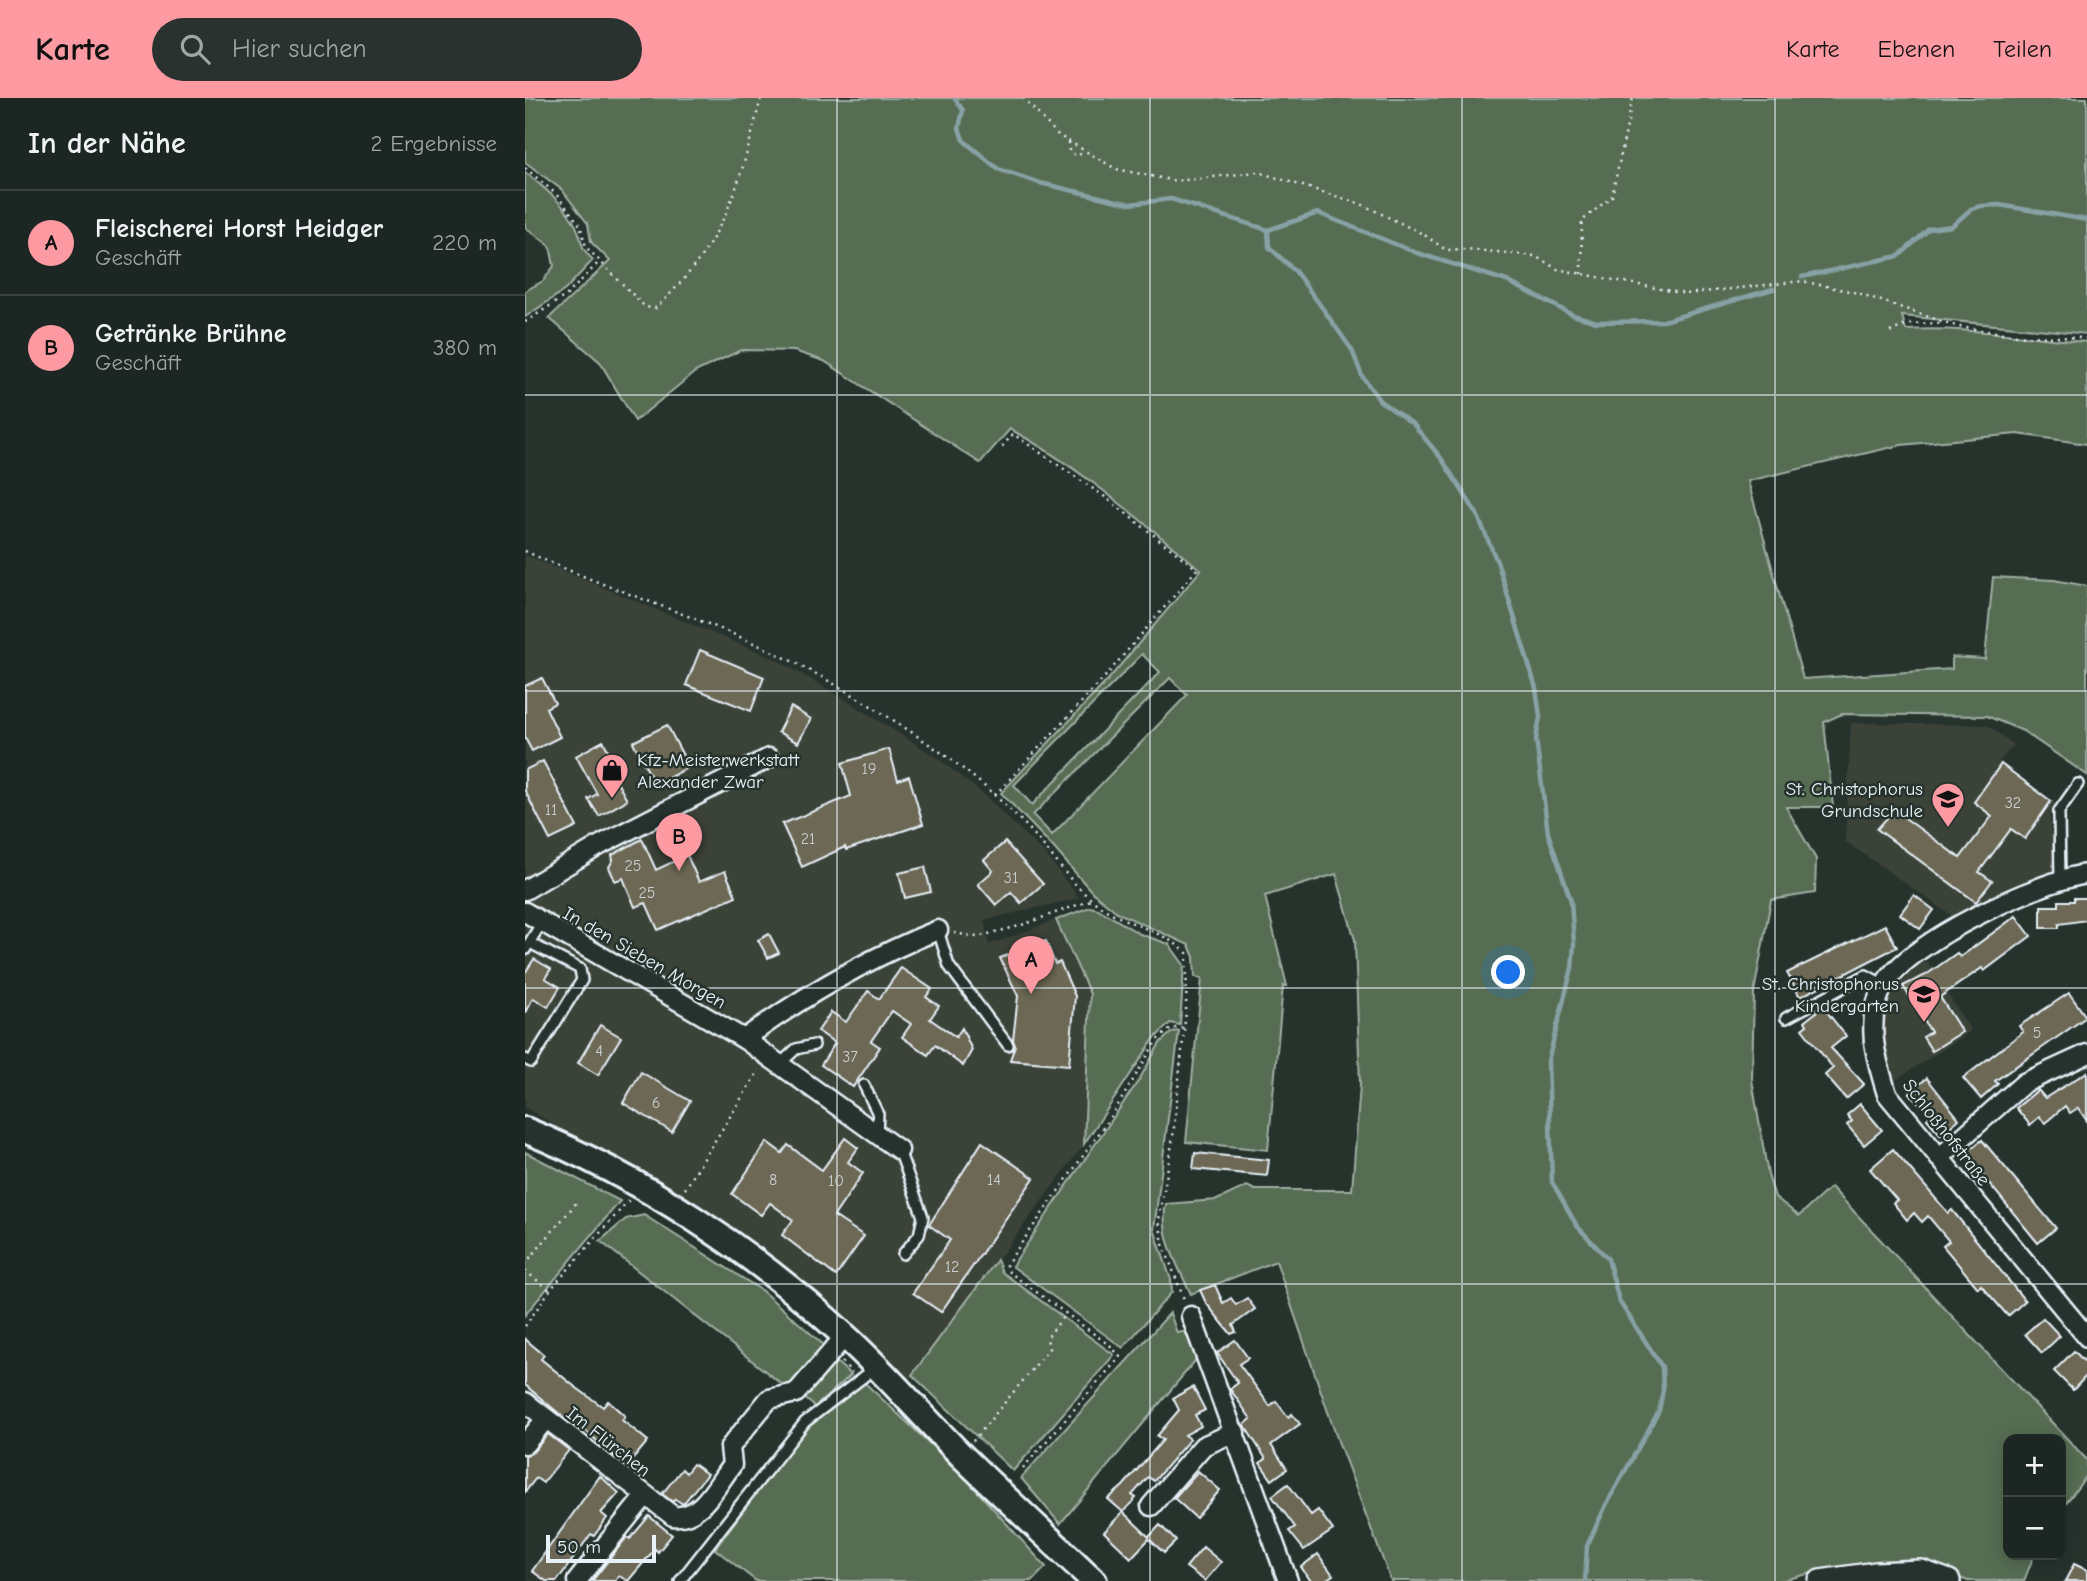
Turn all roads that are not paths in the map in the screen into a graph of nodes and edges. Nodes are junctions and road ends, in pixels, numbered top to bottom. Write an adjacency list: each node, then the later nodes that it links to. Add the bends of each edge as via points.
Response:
1 (769, 758): 5 (street, via 602,844)
2 (2078, 784): 4 (lane, via 2059,811)
3 (2087, 874): 4 (street, Schloßhofstraße)
4 (2060, 882): 10 (street, Schloßhofstraße, via 2011,900 1937,937)
5 (525, 890)
6 (525, 912): 7 (street, In den Sieben Morgen)
7 (542, 922): 9 (lane); 12 (street, In den Sieben Morgen)
8 (938, 930): 12 (street, via 808,993); 14 (lane, via 949,966)
9 (527, 946): 16 (lane, via 580,969 582,981 531,1062)
10 (1884, 985): 11 (lane, via 1866,975); 23 (street, Schloßhofstraße, via 1874,1017 1874,1055 1887,1094)
11 (1786, 1018)
12 (744, 1038): 17 (street, In den Sieben Morgen)
13 (814, 1045): 17 (lane)
14 (1008, 1045)
15 (2087, 1054): 23 (street, via 2024,1083)
16 (525, 1059)
17 (776, 1059): 20 (street, In den Sieben Morgen)
18 (864, 1085): 20 (lane, via 878,1114)
19 (525, 1130): 27 (main road, via 673,1206 738,1250)
20 (877, 1134): 22 (street, In den Sieben Morgen)
21 (525, 1140): 27 (main road, via 633,1196 762,1279)
22 (899, 1150): 24 (lane, via 923,1217 919,1235)
23 (1939, 1158): 26 (street, Schloßhofstraße)
24 (903, 1254)
25 (1191, 1316): 31 (street)
26 (2087, 1337)
27 (840, 1341): 28 (main road); 33 (main road, via 891,1379); 34 (street, Im Flürchen, via 796,1393 769,1399 730,1447 732,1465 698,1509 673,1516)
28 (866, 1375): 33 (main road); 37 (lane, via 805,1422)
29 (525, 1402): 30 (street, Im Flürchen)
30 (547, 1419): 32 (street, Im Flürchen); 34 (street, Im Flürchen)
31 (1235, 1432): 35 (street, via 1203,1446); 39 (street)
32 (525, 1444)
33 (961, 1455): 38 (main road)
34 (645, 1496): 36 (street)
35 (1151, 1506)
36 (577, 1581)
37 (680, 1581)
38 (1094, 1581)
39 (1288, 1581)
40 (1820, 1581): 41 (street, via 1921,1571)
41 (1949, 1581)

